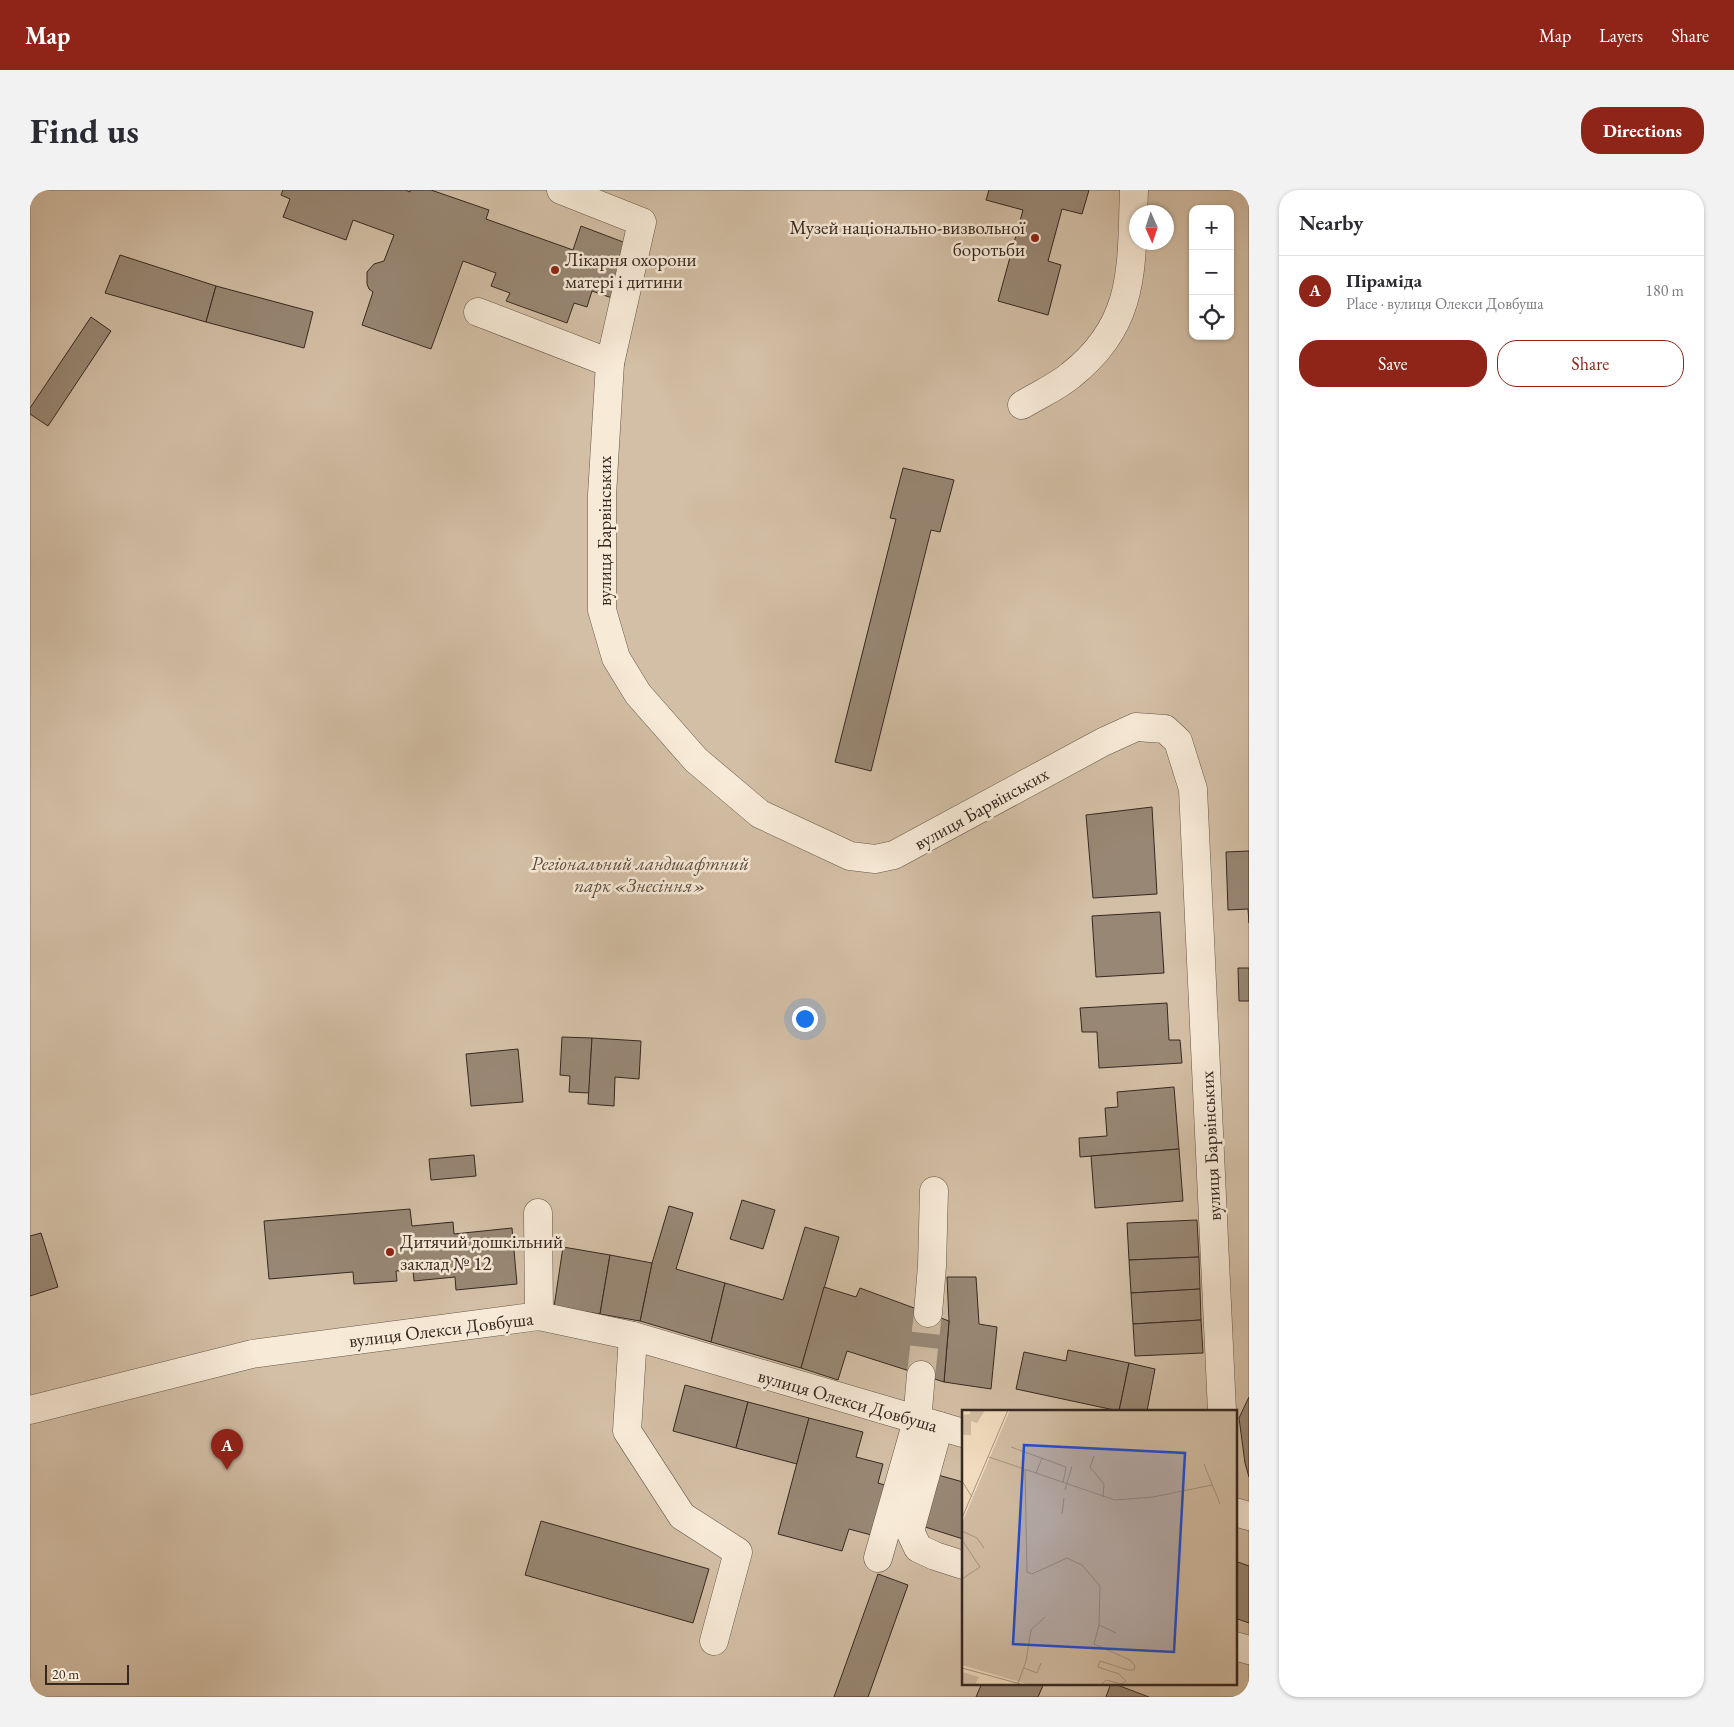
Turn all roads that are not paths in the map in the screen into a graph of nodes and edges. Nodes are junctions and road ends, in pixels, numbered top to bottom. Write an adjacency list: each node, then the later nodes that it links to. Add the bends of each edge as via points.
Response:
1 (561, 190): 4 (street, вулиця Барвінських, via 642,222)
2 (1134, 190): 5 (street, via 1130,276 1111,332 1095,354 1070,376)
3 (478, 312): 4 (street)
4 (610, 364): 13 (street, вулиця Барвінських, via 602,495 602,610 616,658 638,694 696,760 760,814 850,856 875,859 902,851 1103,742 1136,728 1165,729 1178,741 1193,789)
5 (1022, 405)
6 (934, 1191): 8 (street)
7 (538, 1214): 9 (street)
8 (928, 1314)
9 (539, 1316): 10 (street, вулиця Олекси Довбуша); 12 (street, вулиця Олекси Довбуша, via 252,1354)
10 (633, 1336): 14 (street, вулиця Олекси Довбуша); 19 (street, via 627,1431 682,1516 738,1552)
11 (921, 1374): 14 (street)
12 (30, 1410)
13 (1222, 1410)
14 (939, 1427): 17 (street); 18 (street, via 910,1531 918,1548)
15 (1236, 1512): 16 (street)
16 (1249, 1516)
17 (878, 1558)
18 (962, 1564)
19 (714, 1641)
20 (1236, 1646): 21 (street)
21 (1249, 1650)

